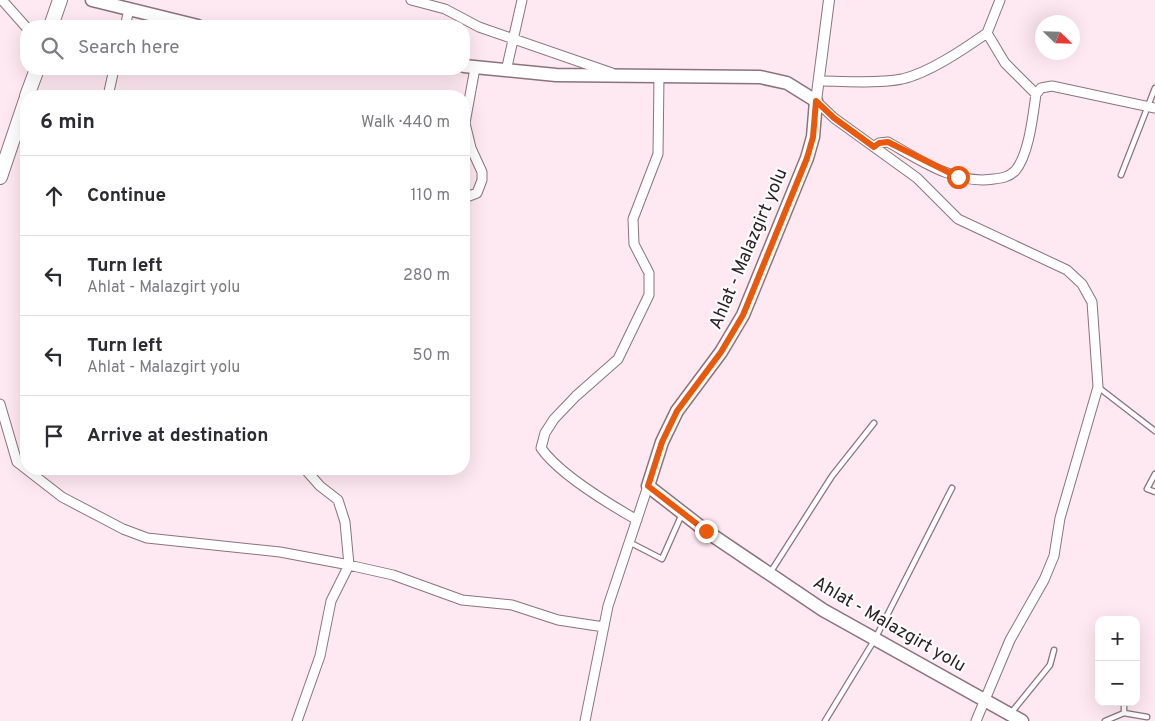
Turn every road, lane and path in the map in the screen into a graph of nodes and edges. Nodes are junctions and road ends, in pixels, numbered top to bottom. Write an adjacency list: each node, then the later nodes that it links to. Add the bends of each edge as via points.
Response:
1 (2, 0): 9 (street)
2 (60, 0): 10 (main road)
3 (92, 0): 8 (main road)
4 (411, 0): 13 (street, via 445,9)
5 (522, 0): 16 (street)
6 (828, 0): 24 (street)
7 (1000, 0): 15 (street)
8 (129, 10): 11 (street); 12 (main road)
9 (20, 20)
10 (53, 20)
11 (126, 20)
12 (172, 20)
13 (466, 20)
14 (470, 22): 16 (street)
15 (987, 33): 24 (street, via 967,48 910,77); 29 (street, via 1005,63)
16 (513, 38): 18 (street); 23 (street)
17 (470, 67): 18 (main road)
18 (506, 71): 23 (main road)
19 (35, 75): 26 (main road)
20 (113, 75): 27 (street)
21 (469, 75): 28 (street)
22 (659, 76): 23 (main road); 30 (main road, via 772,78 787,83); 52 (street, via 658,154 633,219 634,244 649,273 649,295 618,359 554,419 541,448 549,459)
23 (621, 77)
24 (820, 81): 30 (street)
25 (1155, 88): 31 (lane)
26 (30, 90)
27 (109, 90)
28 (468, 90)
29 (1036, 94): 31 (street, via 1042,88 1052,86); 34 (street, via 1019,165 1006,177 968,180 936,168 888,142)
30 (816, 101): 34 (street); 48 (main road, Ahlat - Malazgirt yolu, via 813,137 807,158 743,315 721,352 677,411 662,442)
31 (1151, 107): 35 (lane)
32 (20, 118): 36 (main road)
33 (470, 144): 37 (street, via 482,172 476,193)
34 (874, 147): 38 (street, via 917,178 958,219 1056,263 1074,276 1092,302)
35 (1121, 175)
36 (0, 177)
37 (470, 196)
38 (1098, 387): 43 (lane); 59 (street, via 1062,508 1050,568 1017,626)
39 (0, 404): 40 (street)
40 (2, 414): 42 (street); 44 (street)
41 (874, 423): 55 (lane, via 832,476)
42 (0, 428)
43 (1155, 431)
44 (20, 464)
45 (1155, 474): 50 (lane, via 1147,489)
46 (34, 475): 54 (street, via 62,497 147,538 280,552)
47 (310, 475): 54 (street, via 338,500 345,522)
48 (648, 486): 51 (main road, Ahlat - Malazgirt yolu); 52 (street)
49 (952, 488): 57 (lane)
50 (1155, 492)
51 (682, 514): 53 (lane, via 662,559); 55 (main road, Ahlat - Malazgirt yolu)
52 (637, 520): 53 (street)
53 (629, 542): 56 (street)
54 (350, 565): 56 (street, via 393,575 462,600 512,605 558,620); 66 (street, via 331,601 320,656)
55 (770, 574): 57 (main road, Ahlat - Malazgirt yolu)
56 (604, 627): 64 (street)
57 (875, 640): 59 (main road, Ahlat - Malazgirt yolu); 65 (lane)
58 (1054, 650): 62 (lane, via 1050,665)
59 (986, 701): 62 (main road, Ahlat - Malazgirt yolu); 67 (street)
60 (1124, 706): 61 (lane)
61 (1124, 713): 63 (lane); 69 (lane)
62 (1010, 714): 68 (main road, Ahlat - Malazgirt yolu)
63 (1147, 717)
64 (586, 720)
65 (825, 720)
66 (297, 721)
67 (976, 721)
68 (1022, 721)
69 (1105, 721)

